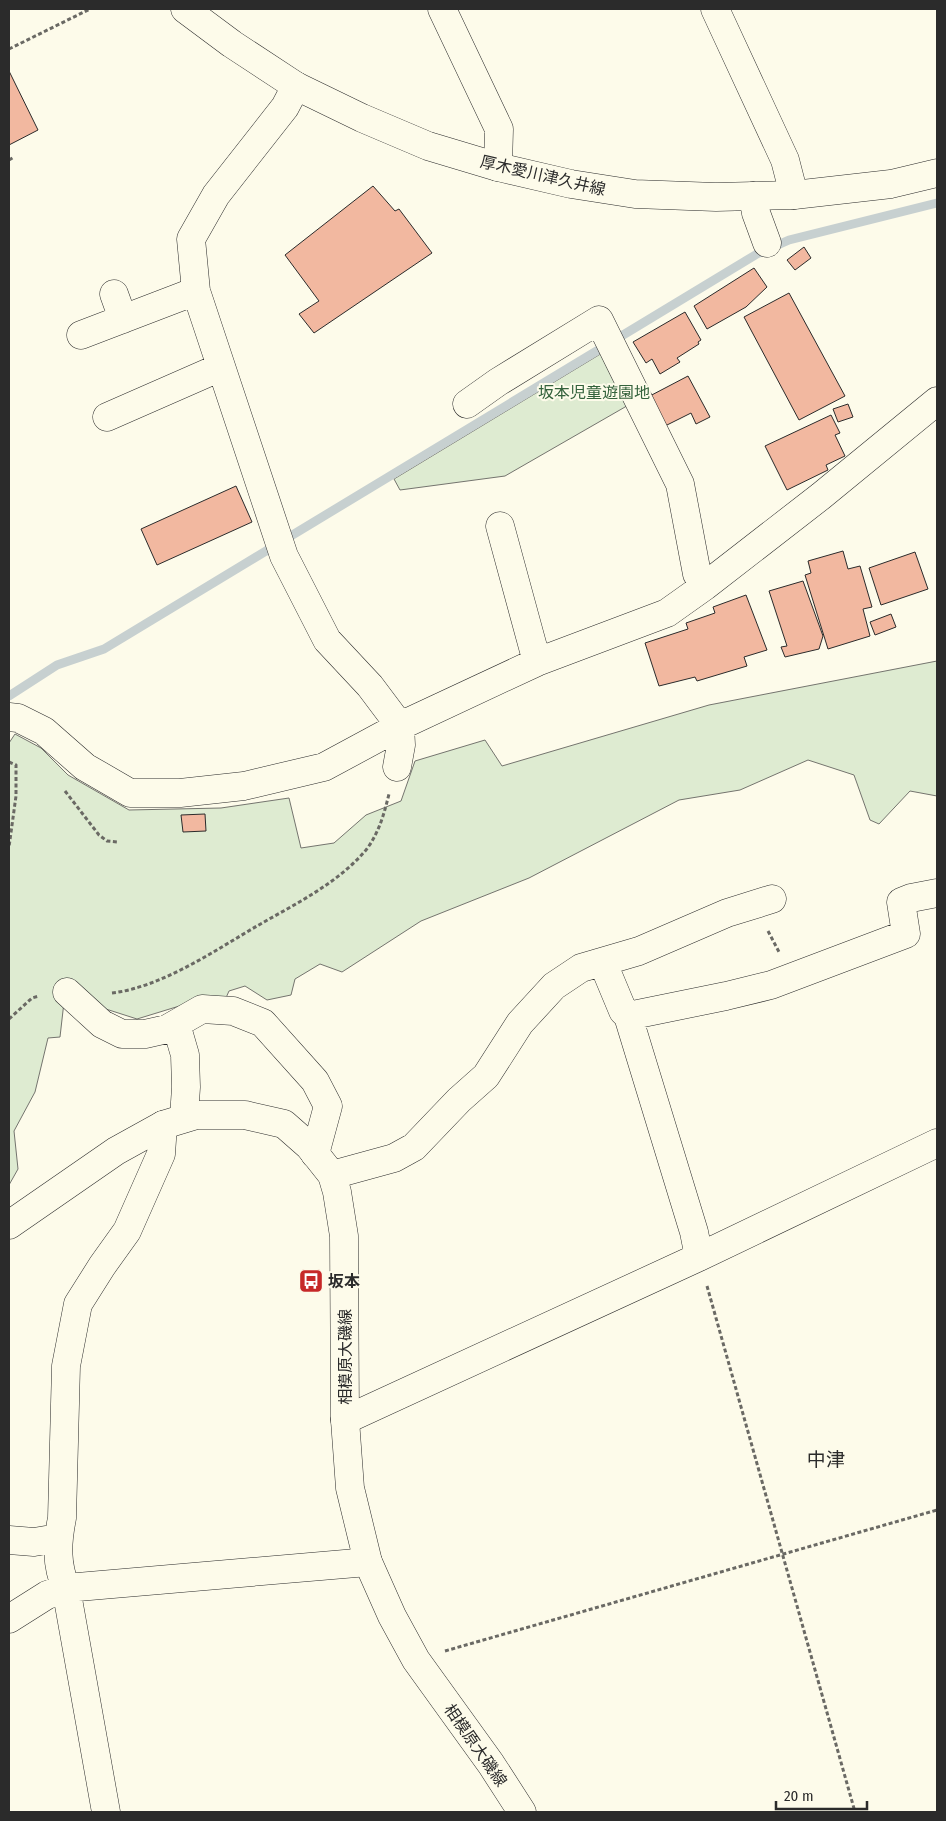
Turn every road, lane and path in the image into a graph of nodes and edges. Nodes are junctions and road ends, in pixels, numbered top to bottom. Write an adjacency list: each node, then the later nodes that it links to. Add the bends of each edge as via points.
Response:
1 (90, 9): 5 (path)
2 (185, 9): 6 (street, 厚木愛川津久井線)
3 (442, 9): 9 (street, via 499,129)
4 (715, 9): 11 (street, via 786,160)
5 (9, 49)
6 (296, 86): 9 (street, 厚木愛川津久井線, via 428,146); 14 (street, via 285,107 216,195 200,203 191,239)
7 (14, 157): 8 (path)
8 (9, 160)
9 (498, 167): 12 (street, 厚木愛川津久井線, via 571,184 635,194 716,198)
10 (937, 173): 11 (street, 厚木愛川津久井線, via 891,184)
11 (794, 195): 12 (street, 厚木愛川津久井線)
12 (754, 196): 13 (street, via 756,213)
13 (767, 243)
14 (196, 291): 15 (street, via 119,306); 16 (street)
15 (82, 335)
16 (221, 367): 19 (street); 24 (street, via 279,544 327,640 370,686)
17 (478, 390): 21 (street, via 599,320 680,484 697,574)
18 (937, 402): 21 (street)
19 (107, 417)
20 (500, 526): 22 (street)
21 (705, 586): 22 (street, via 667,613)
22 (537, 662): 24 (street)
23 (9, 717): 25 (street, via 18,718 44,732)
24 (400, 726): 25 (street, via 324,766 244,786 180,793 130,793 85,767); 27 (street)
25 (70, 754): 28 (path, via 57,768 57,782 100,836 107,842)
26 (9, 762): 29 (path, via 16,765 16,796)
27 (397, 767): 34 (path, via 379,830 366,850 334,881 182,970 131,990)
28 (117, 842)
29 (9, 847)
30 (937, 893): 33 (street, via 896,902 906,934)
31 (763, 902): 32 (street); 33 (path)
32 (603, 962): 35 (street); 40 (street, via 581,968 554,986 520,1023 486,1076 414,1147 394,1158)
33 (792, 977): 35 (street, via 726,996)
34 (67, 992): 36 (path, via 48,992 32,998); 37 (street, via 102,1024 122,1034 145,1034)
35 (628, 1016): 42 (street)
36 (9, 1019)
37 (176, 1024): 38 (street, via 185,1055 186,1087); 40 (street, via 202,1009 233,1011 262,1023 315,1081 328,1106)
38 (174, 1122): 40 (street, 相模原大磯線, via 196,1115 245,1115 284,1124 309,1146); 41 (street, 相模原大磯線, via 116,1151); 45 (street, via 127,1231 78,1304 66,1366 62,1518)
39 (937, 1143): 42 (street)
40 (323, 1164): 43 (street, 相模原大磯線, via 337,1192 344,1236)
41 (9, 1225)
42 (699, 1257): 43 (street); 47 (path)
43 (345, 1420): 48 (street, 相模原大磯線, via 350,1488)
44 (937, 1510): 47 (path)
45 (58, 1538): 46 (street, via 34,1542); 49 (street, via 60,1573)
46 (9, 1540)
47 (782, 1556): 51 (path); 54 (path)
48 (368, 1562): 49 (street); 51 (street, 相模原大磯線)
49 (66, 1588): 50 (street, via 46,1595); 52 (street)
50 (9, 1620)
51 (416, 1660): 53 (street, 相模原大磯線)
52 (106, 1812)
53 (522, 1812)
54 (854, 1812)

